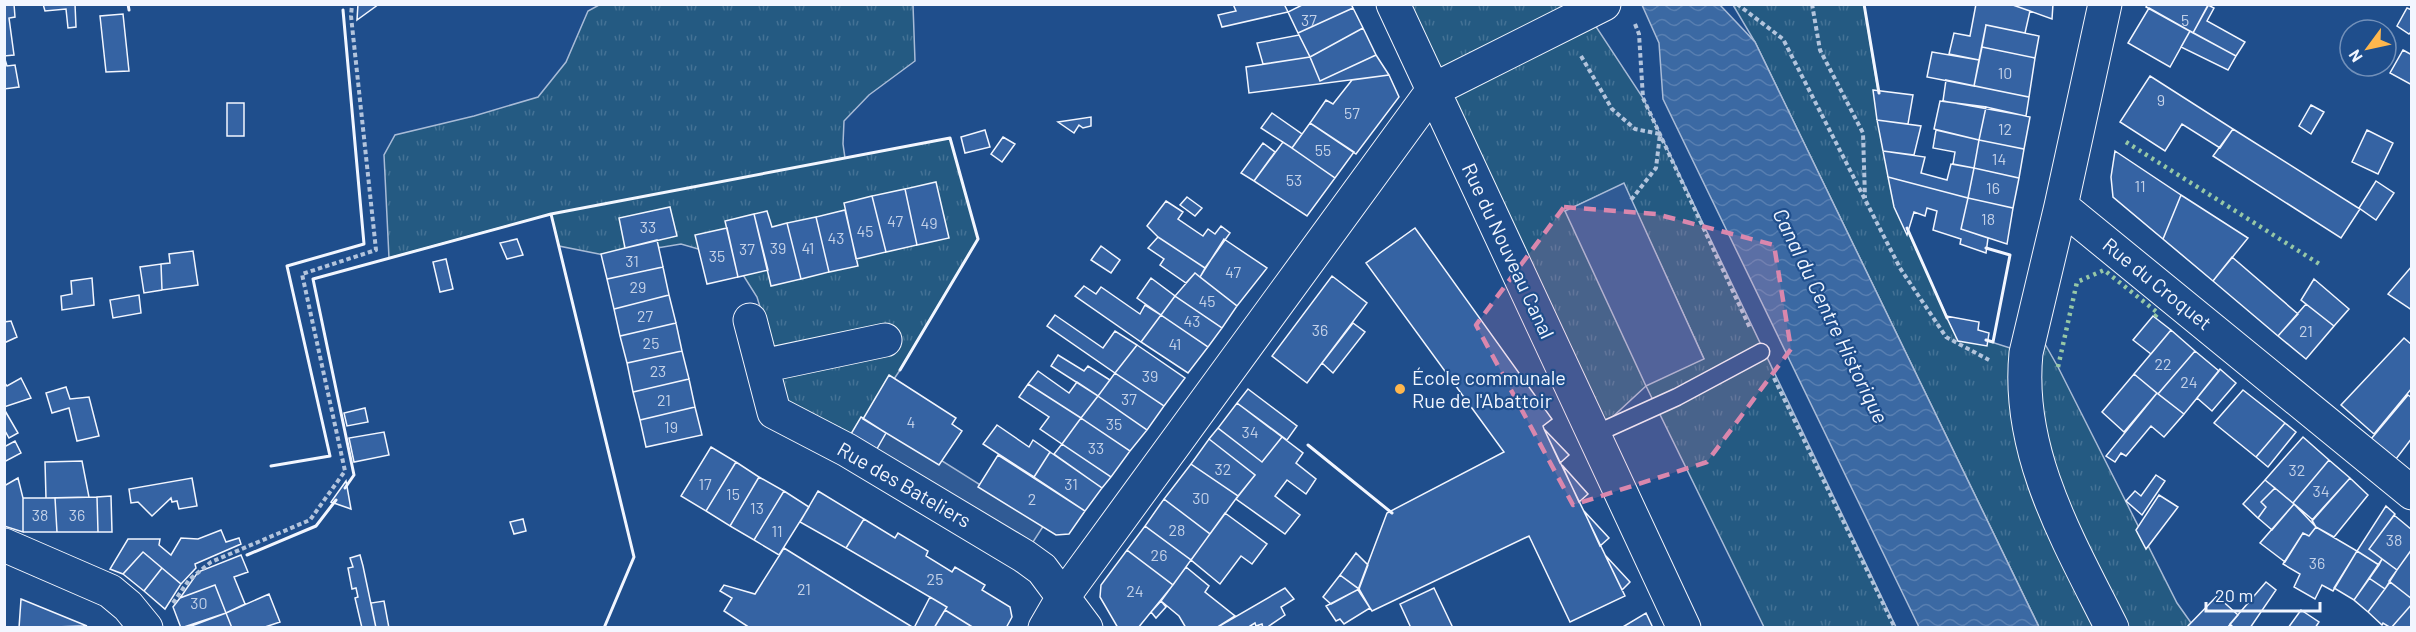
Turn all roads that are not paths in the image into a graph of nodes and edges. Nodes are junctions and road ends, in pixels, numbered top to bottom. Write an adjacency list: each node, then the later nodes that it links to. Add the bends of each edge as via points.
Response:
1 (1393, 4): 4 (street, Rue du Nouveau Canal)
2 (2105, 4): 5 (street)
3 (1607, 11): 4 (street, via 1557,28)
4 (1433, 90): 10 (street, Rue du Nouveau Canal); 13 (street)
5 (2061, 206): 11 (street, Rue du Croquet); 18 (street, via 2026,354 2024,378 2029,420 2050,502)
6 (750, 320): 9 (street, Rue des Bateliers)
7 (885, 340): 9 (street)
8 (1761, 352): 10 (lane, via 1677,397)
9 (762, 366): 13 (street, Rue des Bateliers, via 774,412 847,450 1024,556 1042,569)
10 (1593, 435): 17 (street, Rue du Nouveau Canal)
11 (2412, 493)
12 (4, 545): 14 (street, via 110,591)
13 (1063, 597): 15 (street); 16 (street, Rue des Bateliers)
14 (146, 627)
15 (1045, 627)
16 (1086, 627)
17 (1684, 627)
18 (2112, 627)

